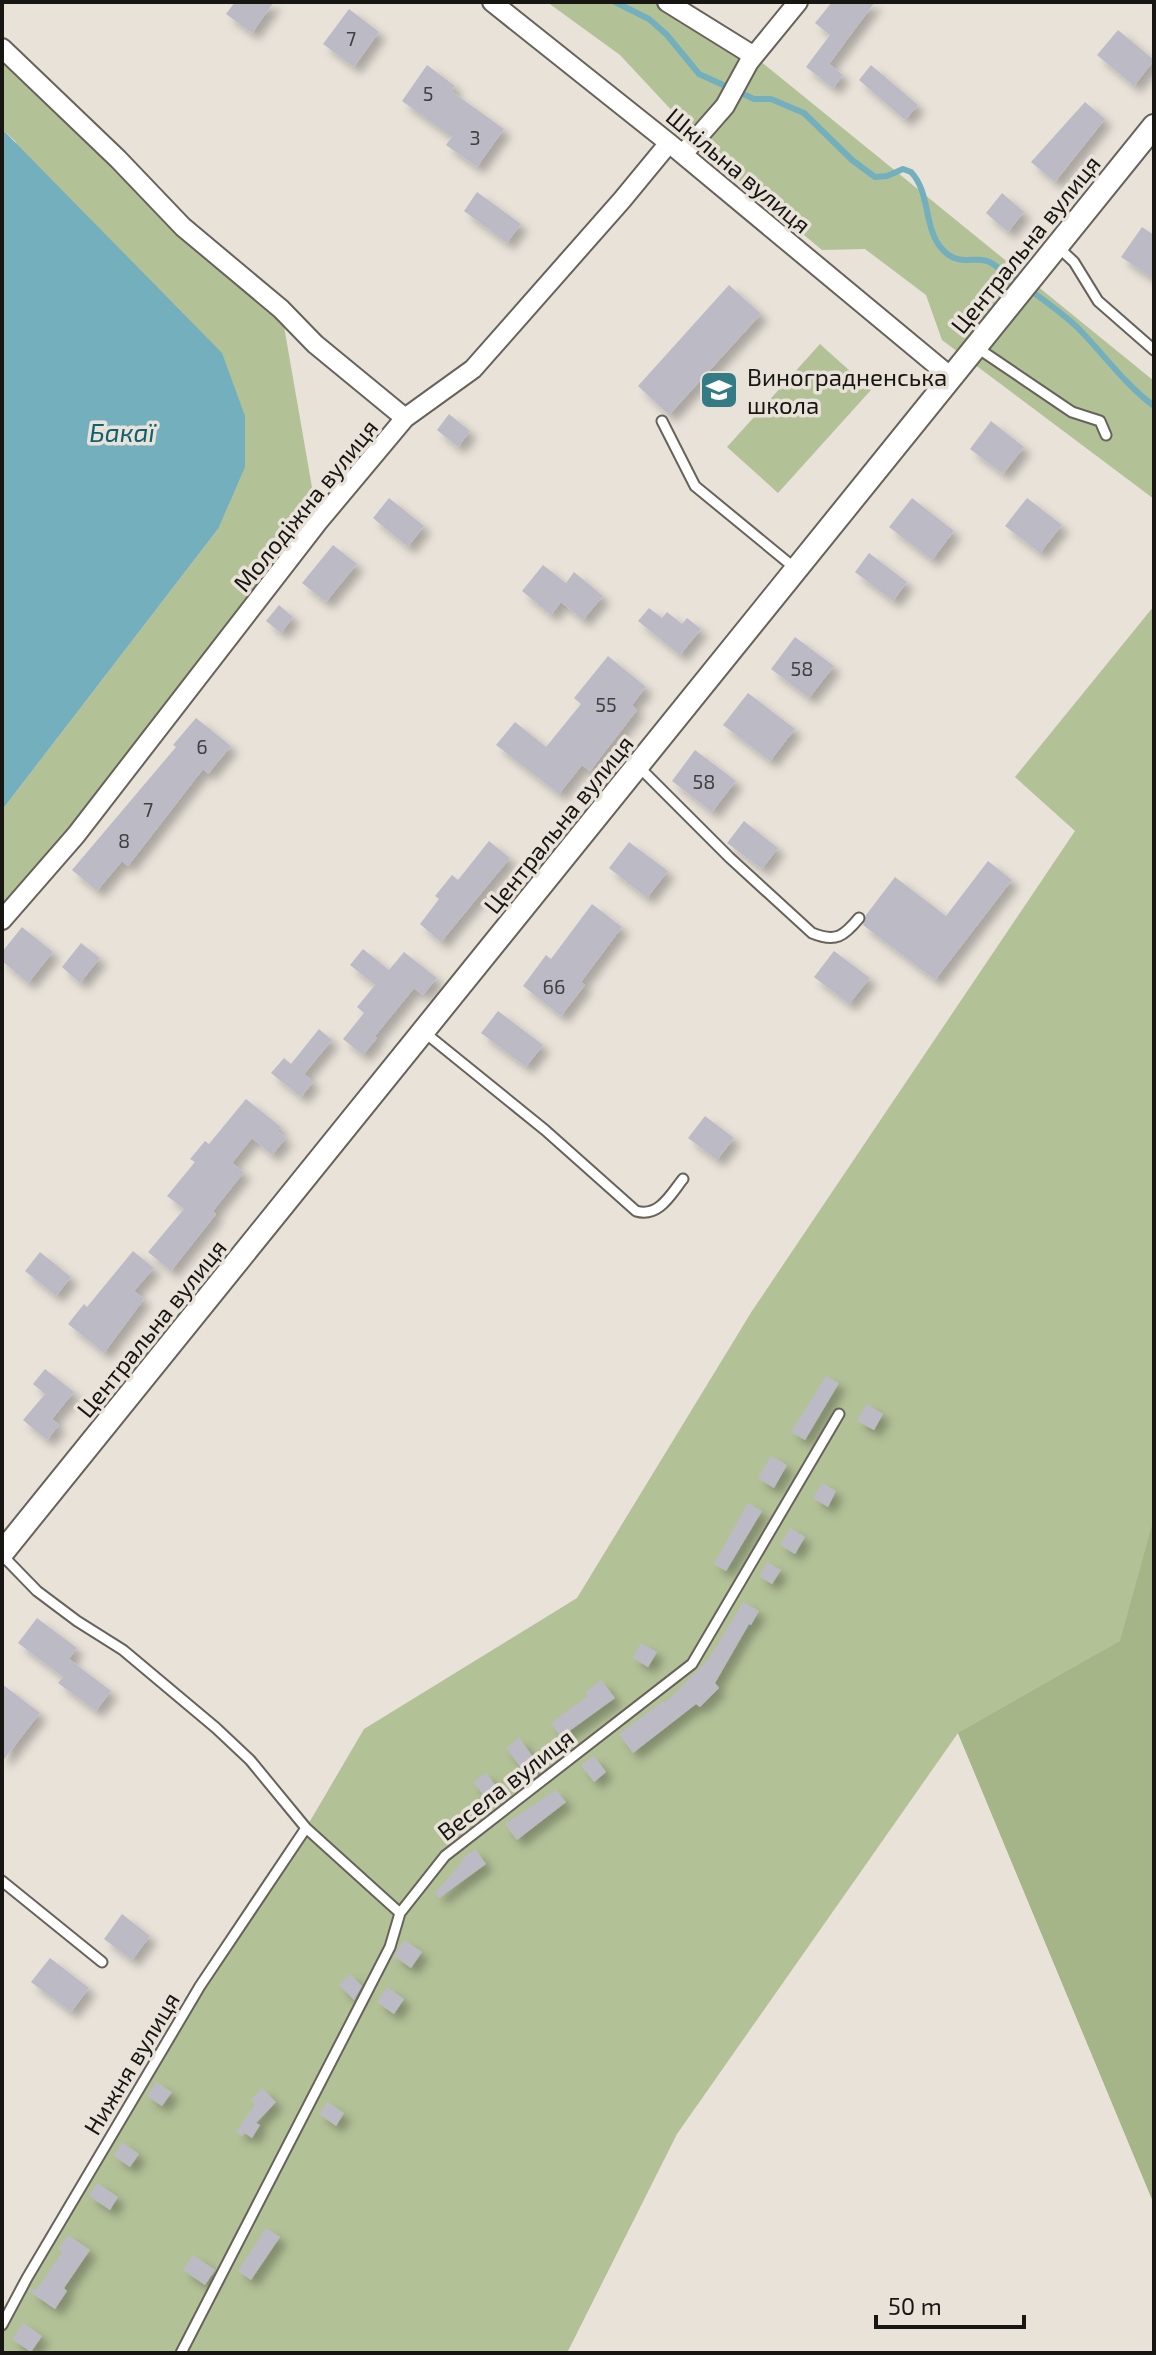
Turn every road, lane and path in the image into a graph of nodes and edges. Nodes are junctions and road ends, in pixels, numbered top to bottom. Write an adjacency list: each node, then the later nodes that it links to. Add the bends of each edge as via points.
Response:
1 (492, 2): 7 (street, Шкільна вулиця)
2 (667, 2): 5 (street)
3 (798, 2): 5 (street, Молодіжна вулиця)
4 (2, 48): 12 (street, via 183,227)
5 (752, 59): 7 (street, Молодіжна вулиця, via 725,106)
6 (1154, 126): 8 (street, Центральна вулиця)
7 (676, 148): 11 (street, Шкільна вулиця); 12 (street, Молодіжна вулиця, via 473,369)
8 (1056, 245): 9 (street, Центральна вулиця); 10 (lane, via 1074,262 1098,301)
9 (976, 347): 11 (street, Центральна вулиця); 14 (lane, via 1072,412 1100,421)
10 (1154, 350)
11 (952, 378): 15 (street, Центральна вулиця)
12 (405, 418): 18 (street, Молодіжна вулиця, via 76,835)
13 (662, 421): 15 (lane, via 695,486)
14 (1106, 435)
15 (796, 569): 16 (street, Центральна вулиця)
16 (638, 766): 17 (lane, via 812,933 836,937); 19 (street, Центральна вулиця)
17 (859, 918)
18 (2, 920)
19 (424, 1032): 20 (lane, via 636,1211 653,1212); 22 (street, Центральна вулиця)
20 (683, 1179)
21 (839, 1414): 25 (lane, Весела вулиця, via 692,1664 445,1856)
22 (2, 1554): 23 (lane, via 37,1591 123,1650 216,1728)
23 (306, 1828): 25 (lane); 27 (lane, Нижня вулиця, via 200,1986)
24 (2, 1881): 26 (lane)
25 (400, 1913): 28 (lane, Весела вулиця, via 390,1947)
26 (102, 1962)
27 (2, 2325)
28 (181, 2353)

